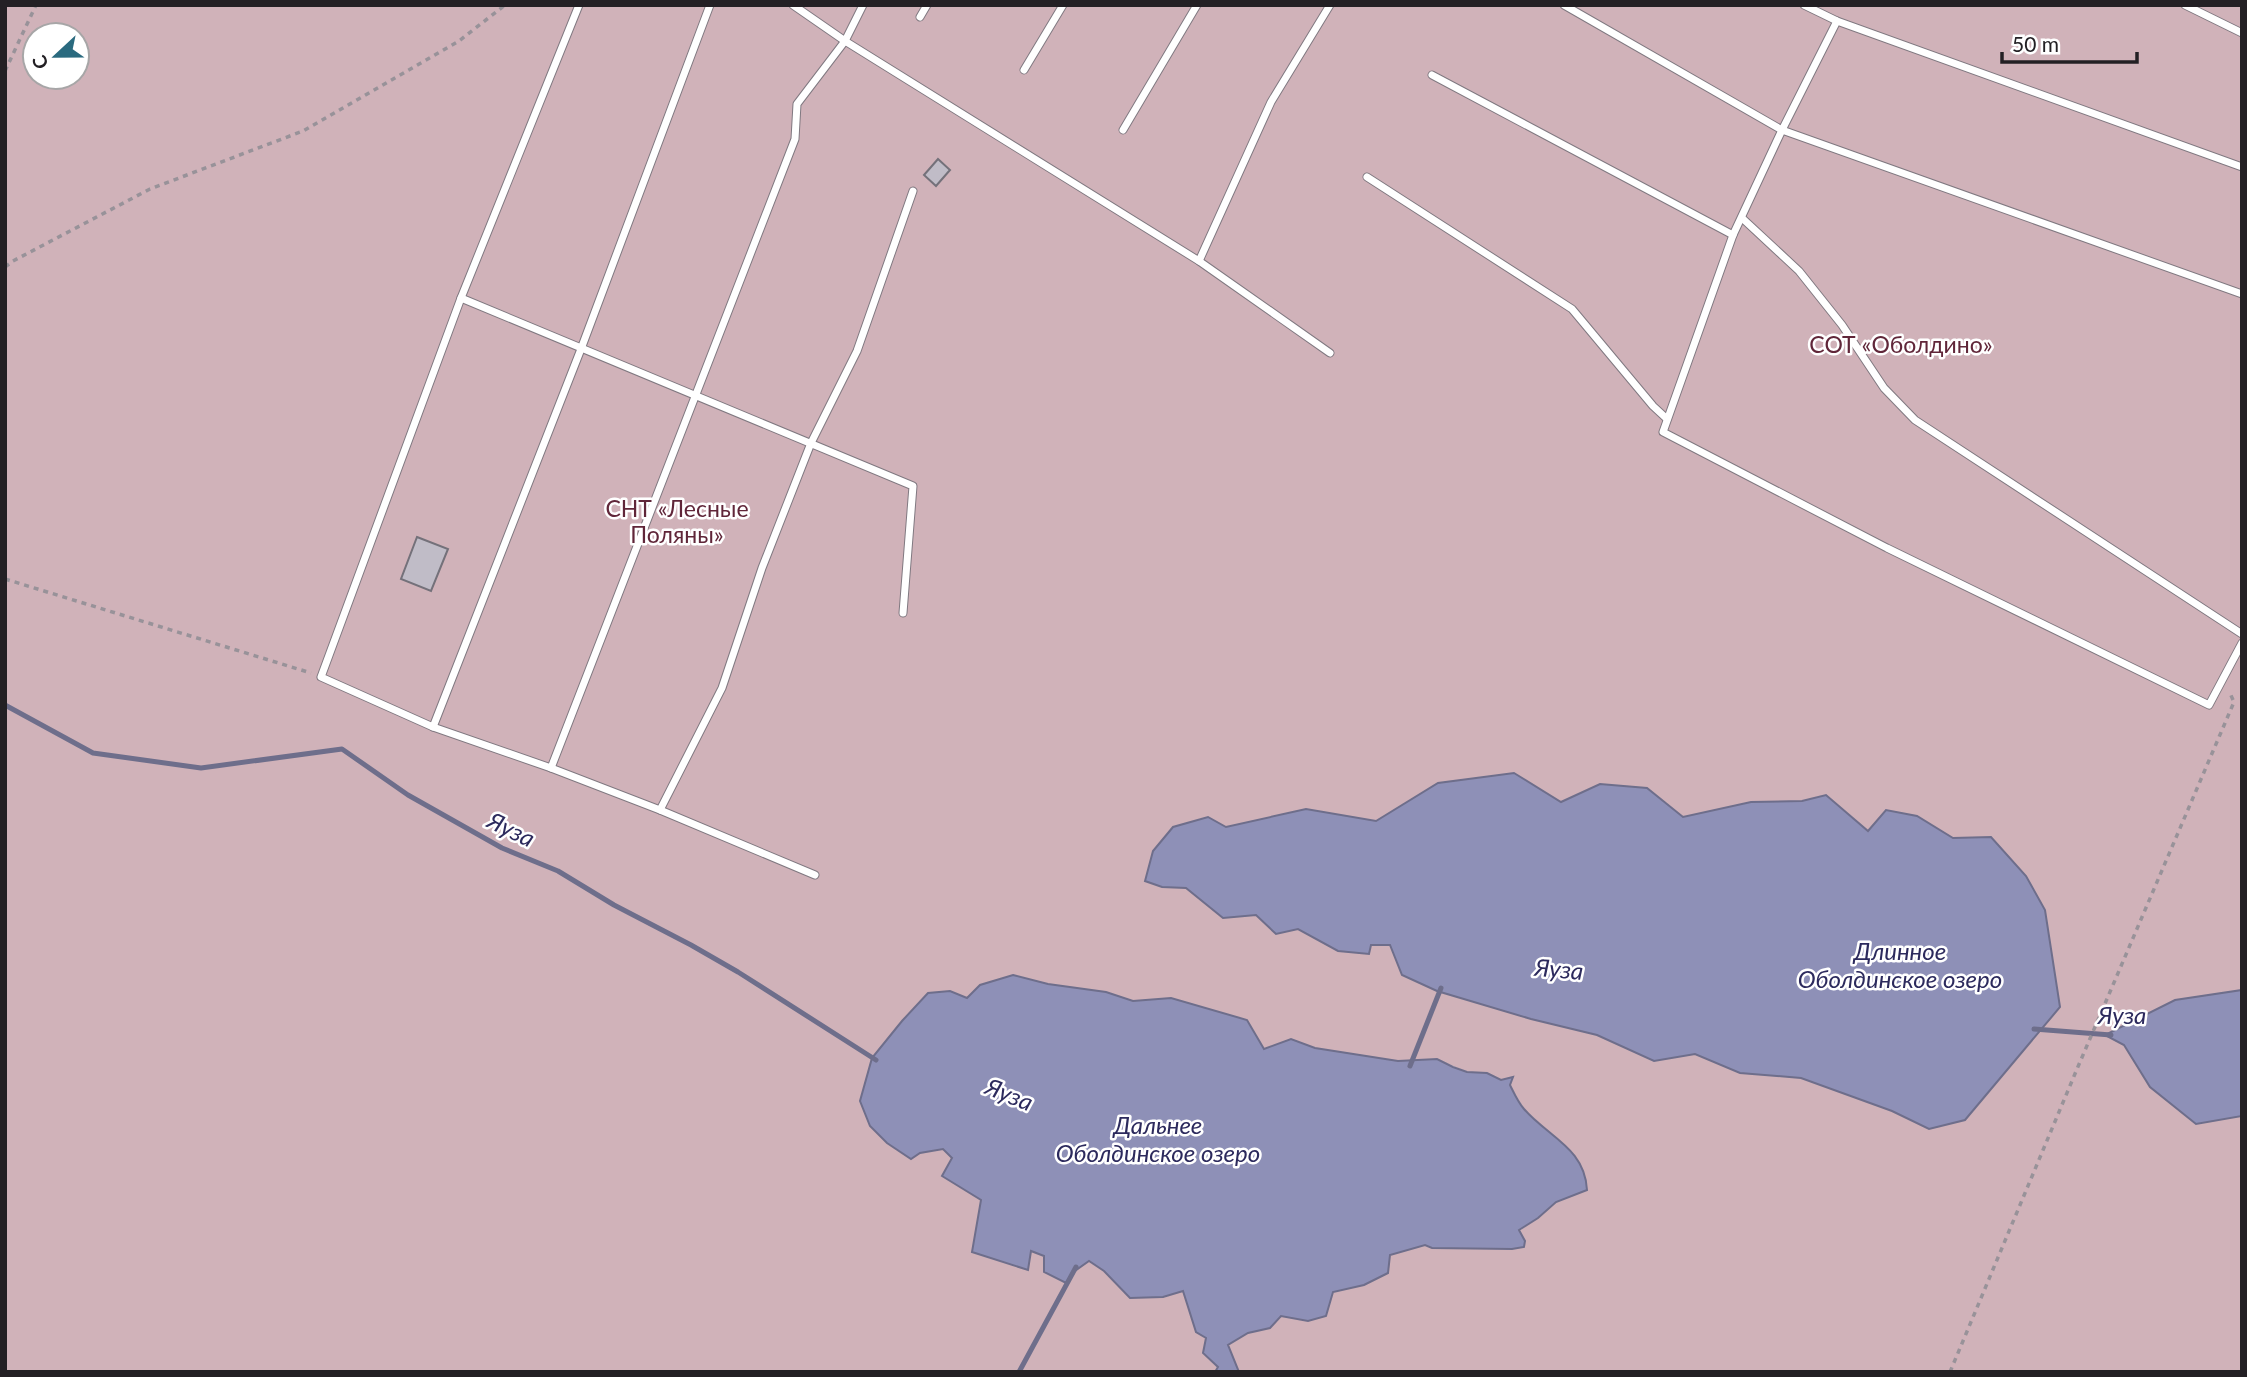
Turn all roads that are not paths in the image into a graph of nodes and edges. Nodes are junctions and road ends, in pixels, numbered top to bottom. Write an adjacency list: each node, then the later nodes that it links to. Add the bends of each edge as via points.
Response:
1 (579, 5): 27 (lane)
2 (710, 5): 28 (lane)
3 (793, 5): 15 (lane)
4 (863, 5): 15 (lane)
5 (927, 5): 12 (lane)
6 (1063, 5): 16 (lane)
7 (1197, 5): 18 (lane)
8 (1330, 5): 25 (lane, via 1270,102)
9 (1564, 5): 19 (lane)
10 (1804, 5): 13 (lane)
11 (2185, 5): 14 (lane)
12 (920, 17)
13 (1837, 21): 19 (lane); 20 (lane)
14 (2242, 33)
15 (845, 41): 25 (lane); 30 (lane, via 797,104 795,139)
16 (1024, 70)
17 (1432, 75): 24 (lane)
18 (1124, 130)
19 (1782, 130): 23 (lane); 26 (lane)
20 (2242, 167)
21 (1367, 177): 31 (lane, via 1572,309)
22 (913, 191): 32 (lane, via 857,351)
23 (1742, 218): 24 (lane); 34 (lane, via 1799,271 1842,324 1884,388 1915,420)
24 (1733, 235): 31 (lane)
25 (1199, 261): 29 (lane)
26 (2242, 294)
27 (461, 298): 28 (lane); 36 (lane, via 321,677)
28 (581, 349): 30 (lane); 36 (lane)
29 (1330, 353)
30 (696, 395): 32 (lane); 37 (lane)
31 (1667, 419): 35 (lane, via 1663,432 1887,548 2209,705)
32 (811, 443): 33 (lane, via 913,486); 38 (lane, via 722,688)
33 (902, 613)
34 (2242, 634)
35 (2242, 643)
36 (433, 727): 37 (lane)
37 (551, 768): 38 (lane)
38 (660, 810): 39 (lane)
39 (815, 875)

